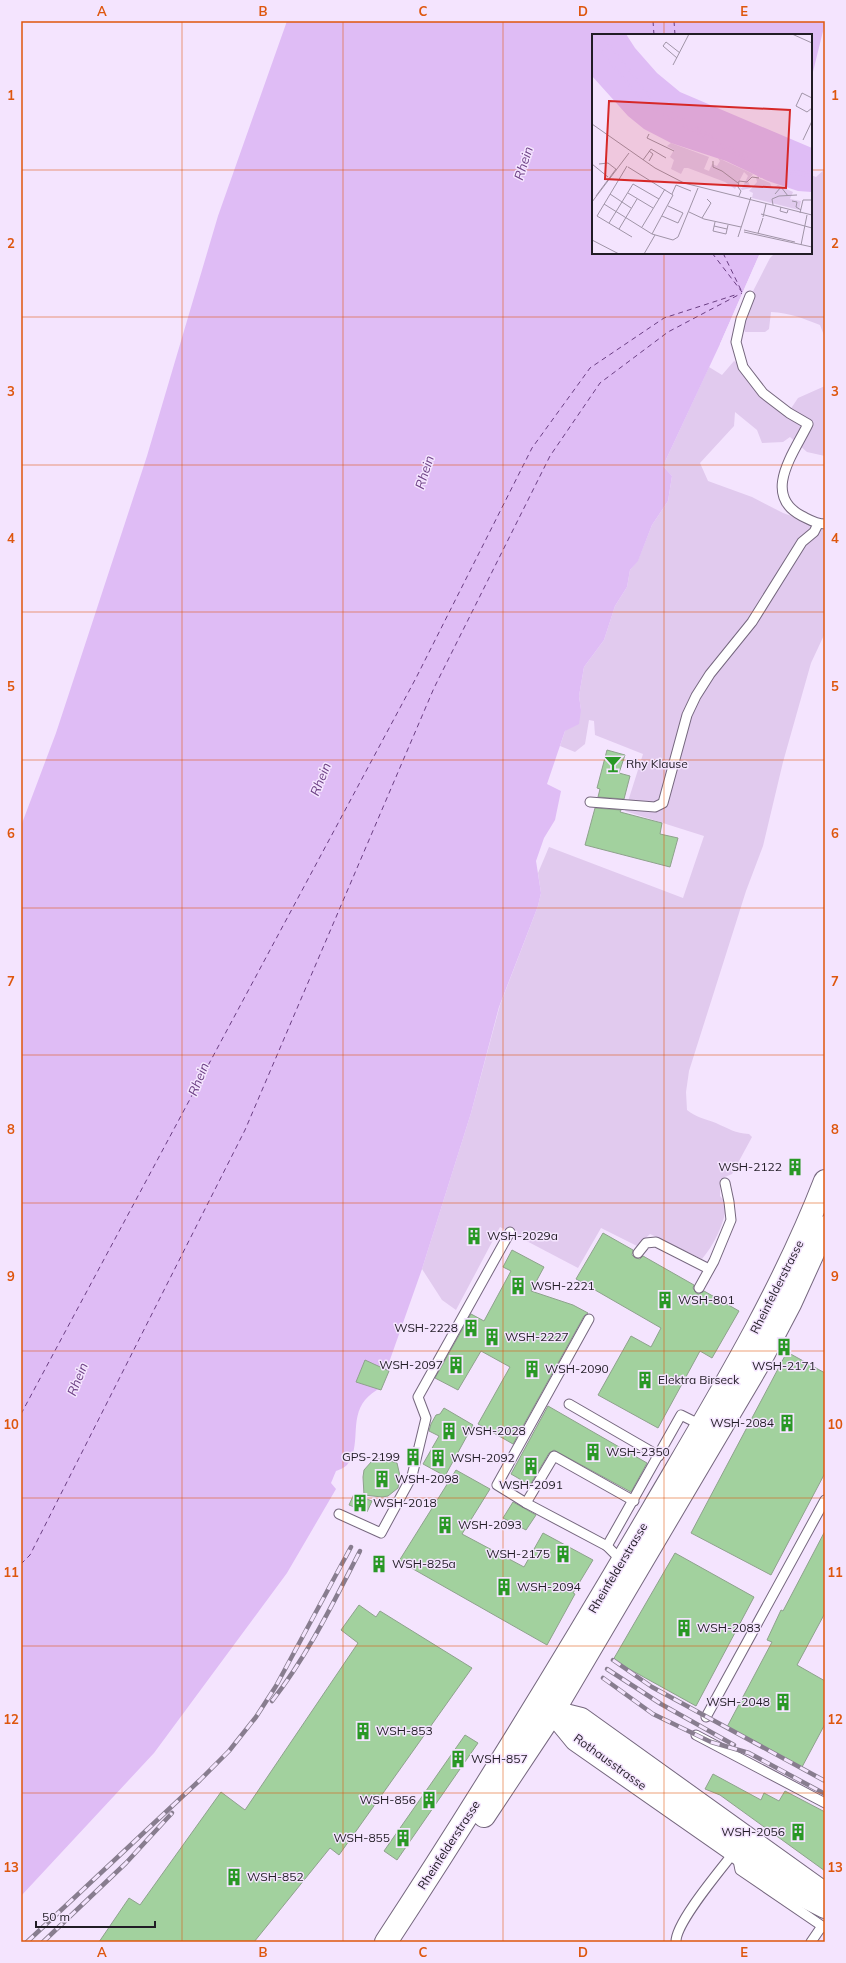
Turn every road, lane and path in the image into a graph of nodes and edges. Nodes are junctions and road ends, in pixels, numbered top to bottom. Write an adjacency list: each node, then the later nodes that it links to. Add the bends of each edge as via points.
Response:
1 (750, 296): 2 (lane, via 736,342 743,367 763,393 808,424 782,477 781,491 784,502 794,512)
2 (822, 524): 3 (lane, via 802,542 752,622 710,674 696,696 687,715 664,803 655,807)
3 (590, 802)
4 (825, 1181): 13 (main road, Rheinfelderstrasse, via 806,1229)
5 (725, 1183): 9 (lane, via 731,1220)
6 (825, 1227): 13 (main road, Rheinfelderstrasse, via 790,1304 759,1363)
7 (510, 1232): 18 (lane, via 418,1398 426,1418 412,1476 381,1533)
8 (638, 1253): 9 (lane, via 646,1242 656,1242)
9 (709, 1269): 10 (lane)
10 (699, 1288)
11 (589, 1319): 17 (lane, via 496,1485)
12 (569, 1404): 14 (lane)
13 (710, 1429): 14 (lane, via 681,1415); 19 (main road, Rheinfelderstrasse); 20 (main road, Rheinfelderstrasse)
14 (659, 1456): 16 (lane)
15 (825, 1500): 21 (lane)
16 (634, 1501): 17 (lane, via 554,1456); 19 (lane)
17 (526, 1503): 19 (lane)
18 (339, 1514)
19 (615, 1554): 20 (main road, Rheinfelderstrasse)
20 (545, 1707): 24 (main road, Rothausstrasse, via 581,1719); 27 (main road, Rheinfelderstrasse, via 463,1824); 28 (main road, Rheinfelderstrasse)
21 (706, 1717)
22 (696, 1735): 23 (lane)
23 (825, 1803)
24 (740, 1843): 25 (main road, Rothausstrasse); 26 (main road, Rothausstrasse); 29 (lane, via 684,1921)
25 (825, 1894)
26 (824, 1921): 30 (lane)
27 (386, 1942)
28 (401, 1942)
29 (676, 1942)
30 (811, 1942)

